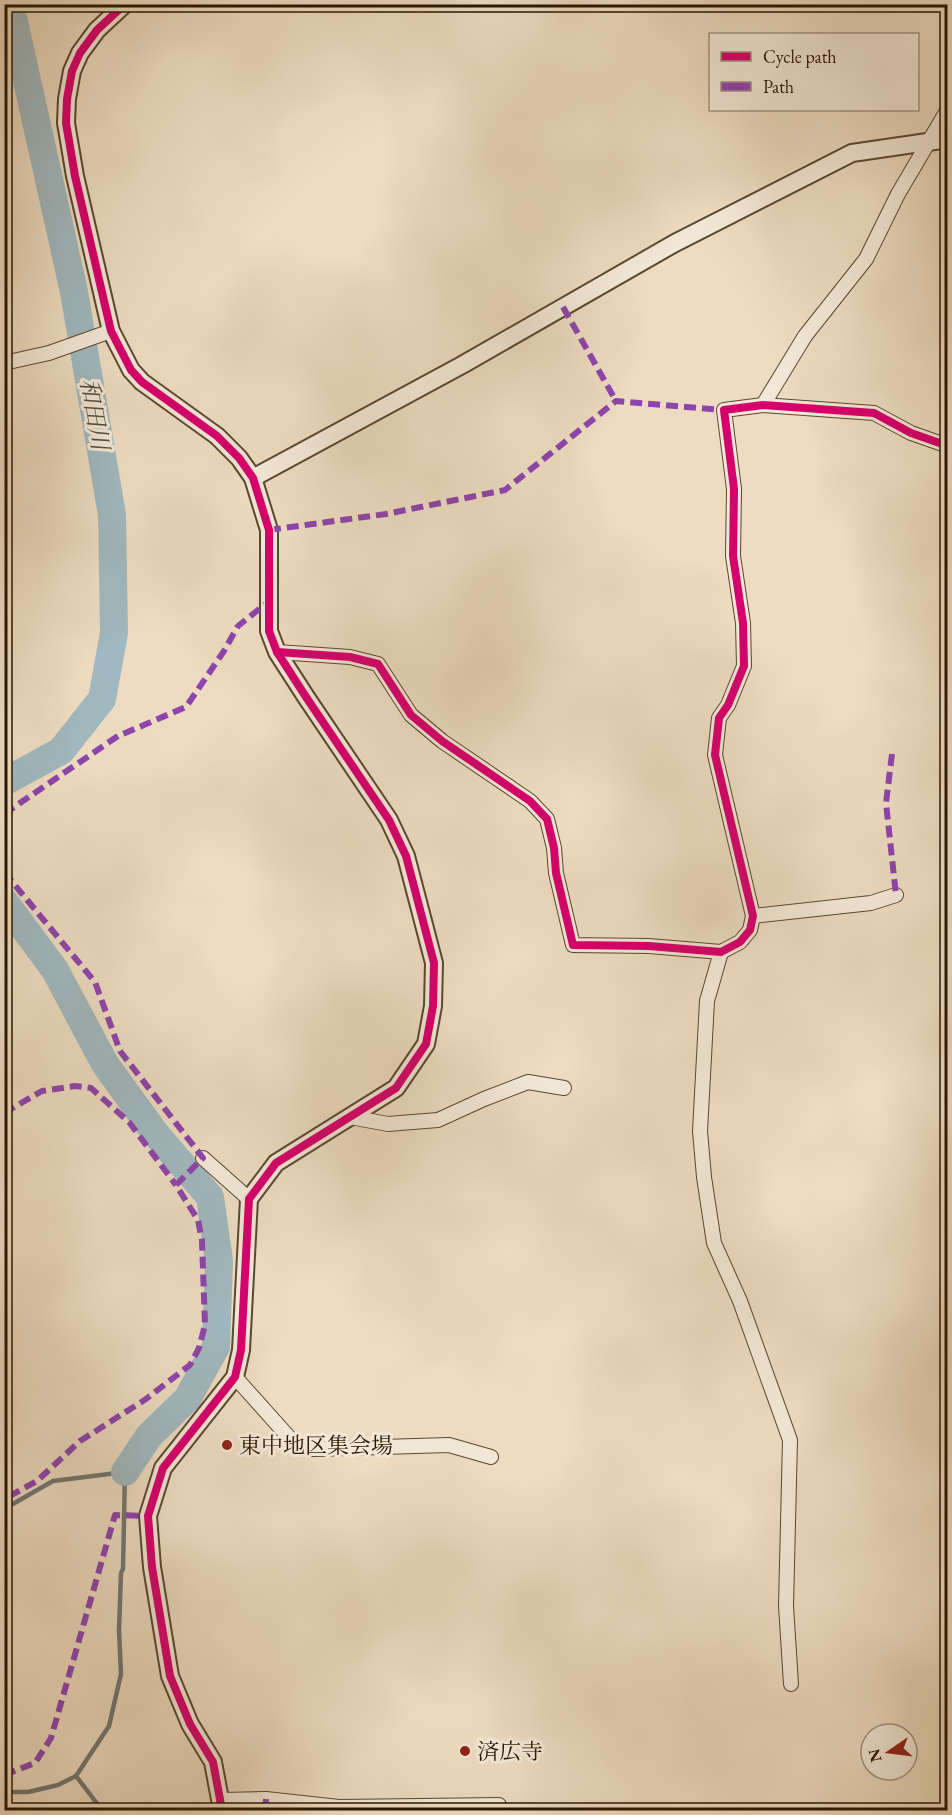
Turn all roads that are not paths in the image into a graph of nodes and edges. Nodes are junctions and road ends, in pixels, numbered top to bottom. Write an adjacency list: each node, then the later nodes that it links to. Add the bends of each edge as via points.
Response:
1 (125, 4): 5 (street, via 97,30 80,53 72,71 66,115)
2 (948, 109): 4 (street)
3 (948, 138): 4 (street)
4 (927, 142): 7 (street, via 866,259 805,336); 9 (street, via 852,153 675,243)
5 (105, 333): 6 (street, via 49,353); 9 (street, via 136,376 217,436)
6 (4, 363)
7 (763, 405): 8 (street, via 874,413 910,433); 12 (street, via 724,410 734,489 733,556 743,623 744,666 719,718 715,754)
8 (948, 446)
9 (253, 478): 10 (street, via 269,530 268,632)
10 (277, 652): 13 (street, via 350,657 378,664 411,715 530,801 547,819 555,873 573,945); 15 (street, via 389,820 406,856 434,963 433,1006 426,1044 396,1088)
11 (896, 895): 12 (street, via 861,904)
12 (753, 916): 13 (street, via 750,930 740,942)
13 (722, 952): 20 (street, via 707,1001 700,1131 704,1178 714,1243 740,1301 790,1440 786,1606)
14 (564, 1088): 15 (street, via 528,1082 438,1120 388,1124)
15 (350, 1117): 17 (street, via 276,1162)
16 (203, 1158): 17 (street)
17 (249, 1198): 18 (street, via 241,1350)
18 (235, 1377): 19 (street, via 294,1443 314,1449 449,1444); 21 (street, via 163,1467 148,1516 170,1676 190,1724 213,1762)
19 (491, 1457)
20 (791, 1684)
21 (222, 1805): 22 (street, via 266,1799 339,1807)
22 (499, 1805)

